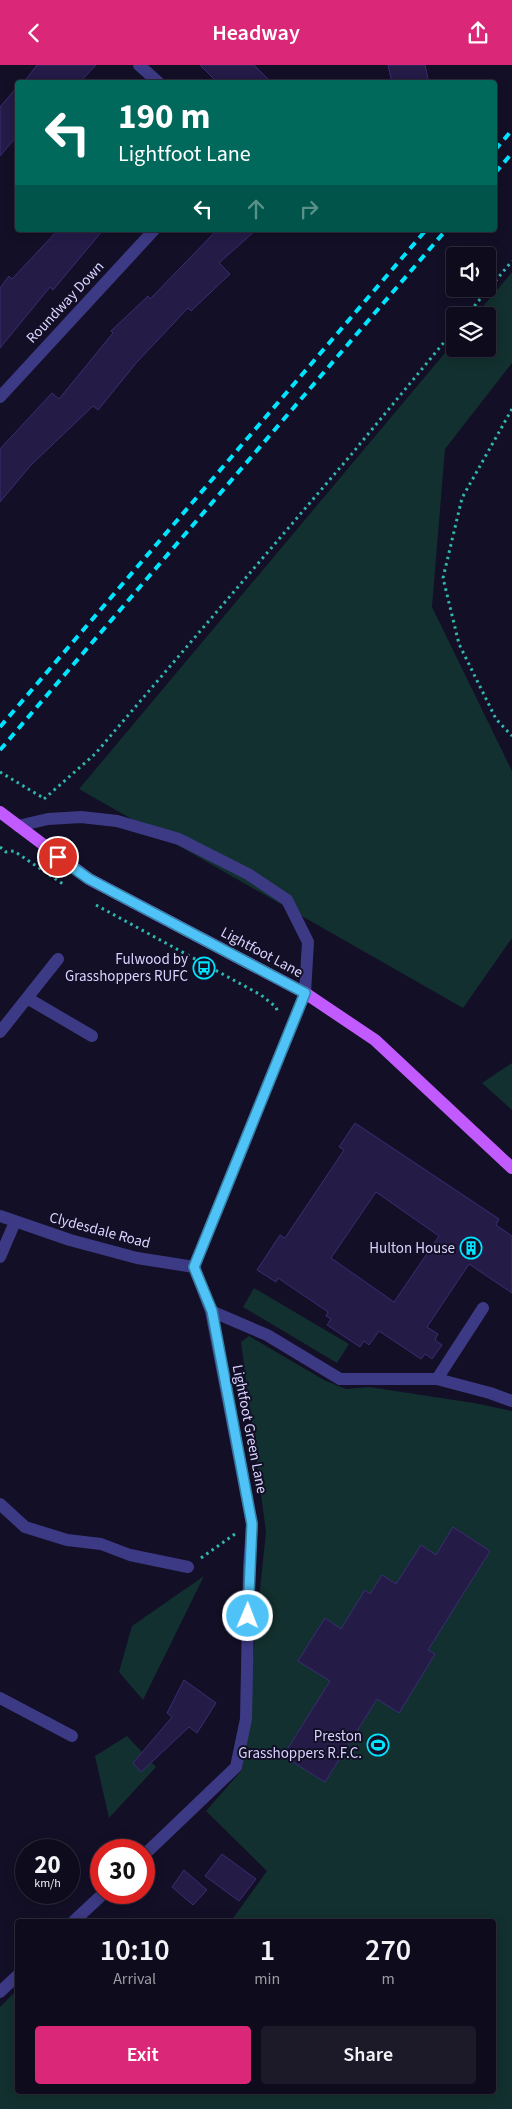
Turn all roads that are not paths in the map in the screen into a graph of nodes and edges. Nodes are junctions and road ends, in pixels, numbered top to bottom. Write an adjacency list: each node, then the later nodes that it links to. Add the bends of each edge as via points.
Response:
1 (139, 65): 2 (street)
2 (155, 80)
3 (152, 232): 4 (street, Roundway Down)
4 (0, 397)
5 (0, 812): 6 (main road, Lightfoot Lane)
6 (18, 826): 8 (main road, Lightfoot Lane, via 89,879); 8 (street, via 48,819 81,817 117,821 179,839 248,874 287,900 308,942)
7 (58, 959): 9 (street)
8 (305, 993): 12 (main road, Lightfoot Lane, via 375,1040); 16 (street)
9 (27, 998): 10 (street); 11 (street)
10 (0, 1033)
11 (92, 1036)
12 (512, 1168)
13 (0, 1216): 14 (street, Clydesdale Road)
14 (15, 1222): 15 (street); 16 (street, Clydesdale Road, via 136,1258)
15 (0, 1257)
16 (194, 1267): 18 (street, Lightfoot Green Lane)
17 (483, 1308): 19 (street)
18 (212, 1311): 19 (street, via 267,1335 340,1379); 25 (street, Lightfoot Green Lane, via 252,1524 246,1719 236,1767)
19 (437, 1379): 20 (street)
20 (512, 1401)
21 (0, 1504): 22 (street, via 25,1527 67,1540 101,1544 130,1555)
22 (188, 1567)
23 (0, 1698): 24 (street)
24 (72, 1736)
25 (155, 1844)
26 (92, 1904): 27 (street)
27 (76, 1919)
28 (15, 1978): 29 (street)
29 (0, 1992)

